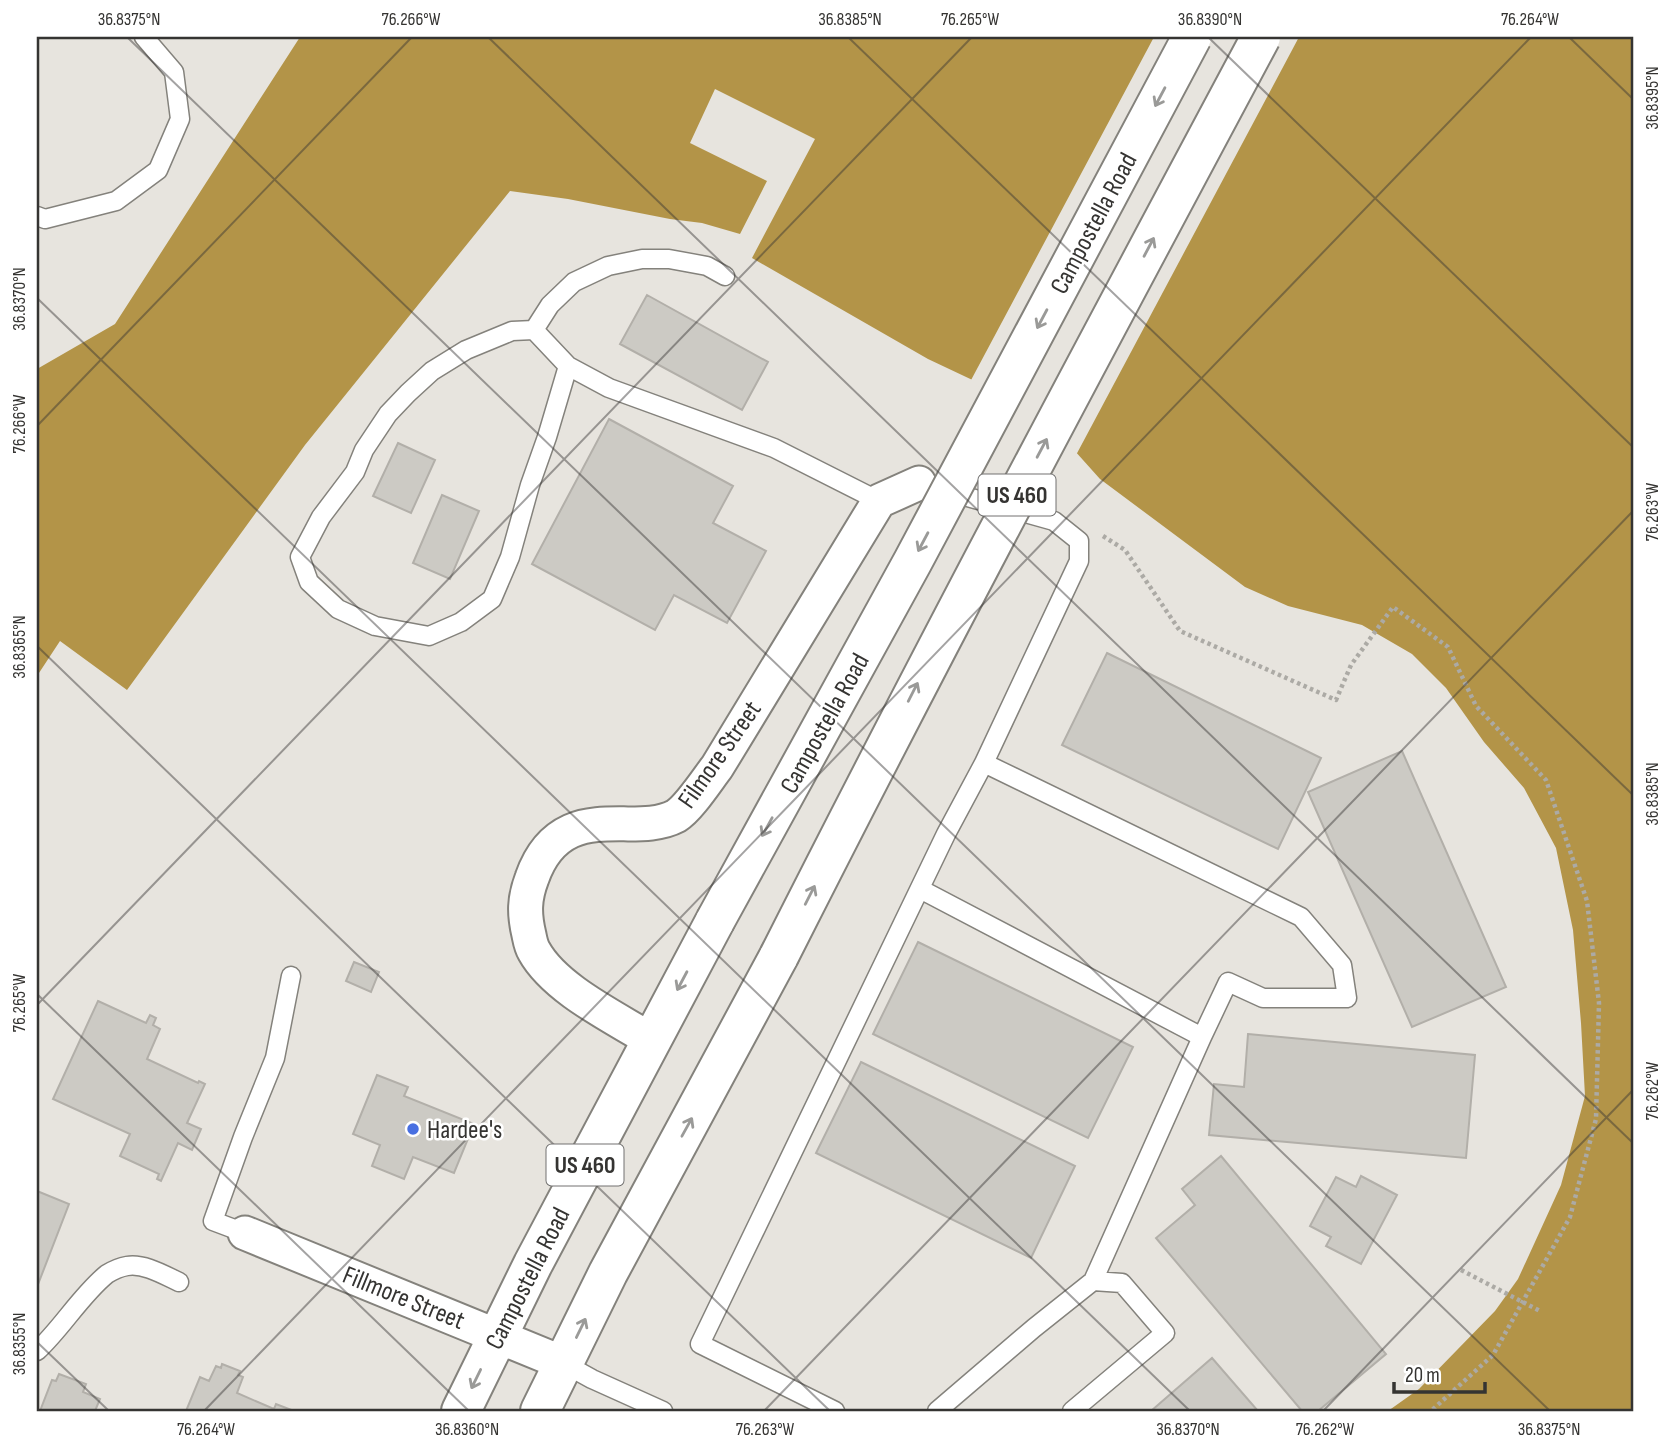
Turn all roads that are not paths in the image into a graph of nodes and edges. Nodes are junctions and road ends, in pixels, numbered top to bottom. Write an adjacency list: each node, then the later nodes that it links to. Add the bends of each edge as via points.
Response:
1 (144, 37): 4 (lane, via 174,72 180,119 158,170 116,201 45,219)
2 (1192, 37): 14 (main road, Campostella Road / US 460, one-way to 14, bridge, via 914,561)
3 (1261, 37): 20 (main road, US 460, one-way to 3, bridge, via 960,601)
4 (37, 216)
5 (725, 276): 6 (lane, via 707,266 669,259 608,266 574,282 550,304)
6 (534, 330): 7 (lane); 7 (lane, via 512,331 466,351 432,371 388,414 300,558 309,582 338,609 375,626 429,636 461,622 492,599 510,558)
7 (568, 366): 9 (lane, via 608,388 774,448)
8 (919, 483): 9 (street); 10 (lane, via 1054,521 1079,541 1079,561)
9 (879, 501): 14 (street, Filmore Street, via 717,767 677,815 652,823 595,824 572,830 554,841 537,863 527,890 525,916 533,949 549,971 578,995)
10 (984, 762): 11 (lane); 13 (lane, via 1301,917 1342,965 1347,998 1263,998 1228,982)
11 (920, 889): 13 (lane); 24 (lane, via 700,1344)
12 (291, 976): 15 (lane, via 275,1058 213,1220)
13 (1202, 1037): 16 (lane)
14 (651, 1040): 18 (main road, Campostella Road / US 460)
15 (245, 1233): 18 (street, Fillmore Street)
16 (1093, 1281): 25 (lane); 26 (lane, via 1122,1283 1165,1332)
17 (179, 1282): 19 (lane, via 128,1265 108,1273)
18 (497, 1335): 20 (street, Fillmore Street); 21 (main road, Campostella Road / US 460, one-way to 21)
19 (37, 1351)
20 (564, 1363): 22 (main road, US 460); 23 (lane)
21 (461, 1411)
22 (540, 1411)
23 (663, 1411)
24 (835, 1411)
25 (937, 1411)
26 (1072, 1411)

